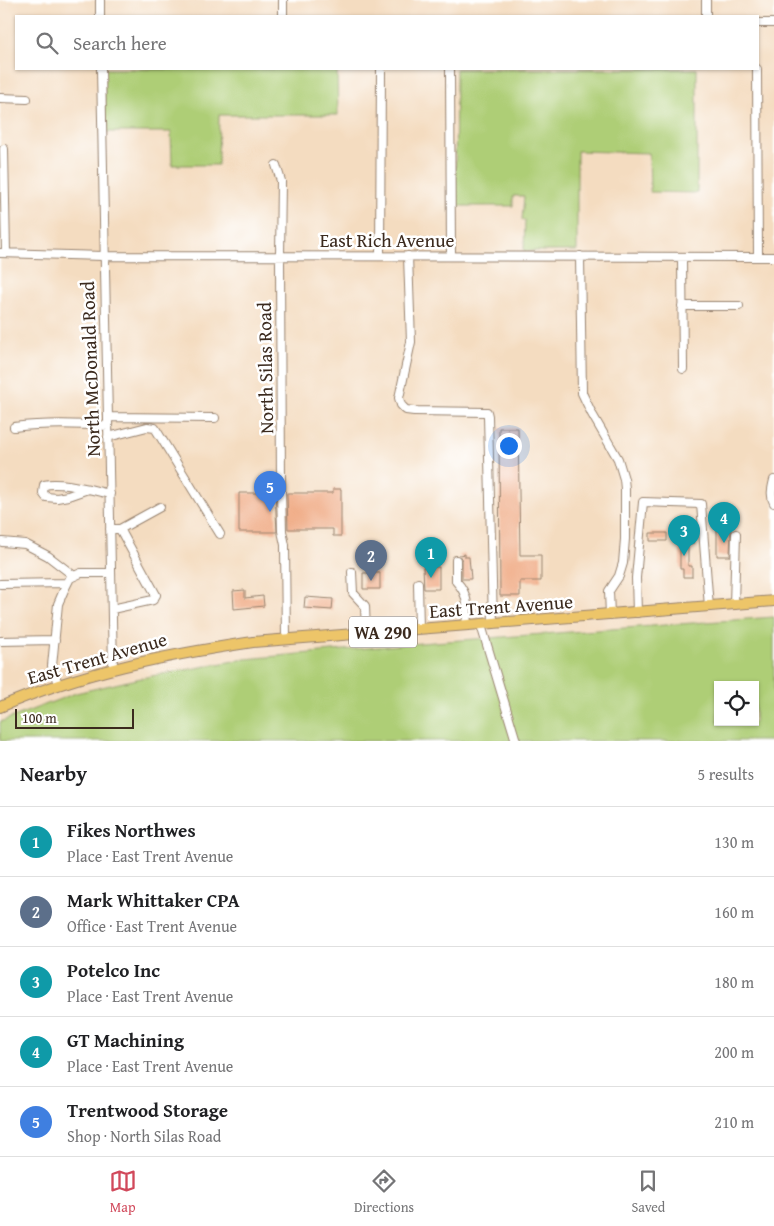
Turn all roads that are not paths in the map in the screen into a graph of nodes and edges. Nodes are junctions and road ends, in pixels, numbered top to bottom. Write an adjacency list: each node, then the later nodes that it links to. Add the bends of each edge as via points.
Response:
1 (100, 0): 4 (street)
2 (283, 0): 5 (street)
3 (706, 0): 6 (street)
4 (100, 15)
5 (283, 15)
6 (706, 15)
7 (774, 23): 8 (street)
8 (759, 24)
9 (100, 70): 18 (street, North McDonald Road)
10 (381, 70): 20 (street)
11 (450, 70): 22 (street)
12 (757, 70): 25 (street)
13 (0, 98): 14 (street)
14 (27, 99)
15 (4, 149): 17 (street)
16 (276, 165): 19 (street, North Silas Road, via 281,180)
17 (3, 253): 18 (street, East Rich Avenue)
18 (103, 256): 19 (street, East Rich Avenue); 30 (street, North McDonald Road)
19 (280, 256): 20 (street, East Rich Avenue); 64 (street, North Silas Road)
20 (380, 256): 21 (street, East Rich Avenue)
21 (408, 256): 22 (street, East Rich Avenue); 58 (street, via 411,342 399,398 401,405 414,411 487,412)
22 (451, 256): 23 (street, East Rich Avenue)
23 (580, 256): 24 (street, East Rich Avenue); 57 (street, via 582,393 618,459 624,478 624,562 609,591)
24 (682, 257): 25 (street, East Rich Avenue); 27 (street)
25 (758, 257): 26 (street, East Rich Avenue)
26 (774, 257)
27 (682, 306): 28 (street); 29 (street)
28 (740, 306)
29 (683, 369)
30 (108, 417): 31 (street); 32 (street, North McDonald Road)
31 (215, 418)
32 (108, 426): 33 (street, via 35,424); 34 (street, North McDonald Road)
33 (14, 427)
34 (108, 437): 37 (street, North McDonald Road); 42 (street, via 155,428)
35 (774, 480): 38 (street)
36 (88, 489): 36 (street, via 52,483 44,485 43,492 46,497 57,498); 37 (street)
37 (110, 494): 40 (street, North McDonald Road)
38 (774, 503)
39 (160, 507): 41 (street)
40 (110, 529): 41 (street); 47 (street, North McDonald Road)
41 (120, 529): 55 (street, via 156,595 153,600)
42 (220, 534)
43 (736, 534): 53 (street)
44 (2, 542): 48 (street, via 25,544 48,556)
45 (456, 560): 60 (street, via 456,581 464,589 468,607)
46 (352, 572): 62 (street, via 352,593 365,606)
47 (111, 573): 48 (street); 55 (street, North McDonald Road)
48 (74, 576): 49 (street)
49 (67, 583): 50 (street); 63 (street, via 58,604)
50 (0, 584)
51 (418, 584): 61 (street)
52 (774, 601): 53 (main road, East Trent Avenue / WA 290)
53 (734, 605): 54 (main road, East Trent Avenue / WA 290)
54 (709, 607): 56 (main road, East Trent Avenue / WA 290); 56 (street, via 701,504 643,502 636,578)
55 (112, 609): 66 (street, North McDonald Road)
56 (637, 613): 57 (main road, East Trent Avenue / WA 290)
57 (610, 615): 58 (main road, East Trent Avenue / WA 290)
58 (493, 624): 59 (main road, East Trent Avenue / WA 290)
59 (481, 625): 60 (main road, East Trent Avenue / WA 290); 69 (street)
60 (466, 626): 61 (main road, East Trent Avenue / WA 290)
61 (419, 629): 62 (main road, East Trent Avenue / WA 290)
62 (366, 634): 64 (main road, East Trent Avenue / WA 290)
63 (55, 640): 65 (street); 67 (street, via 52,666)
64 (286, 640): 66 (main road, East Trent Avenue / WA 290, via 182,653)
65 (0, 641)
66 (113, 668): 67 (main road, East Trent Avenue / WA 290)
67 (58, 684): 68 (main road, East Trent Avenue / WA 290)
68 (0, 707)
69 (516, 741)

